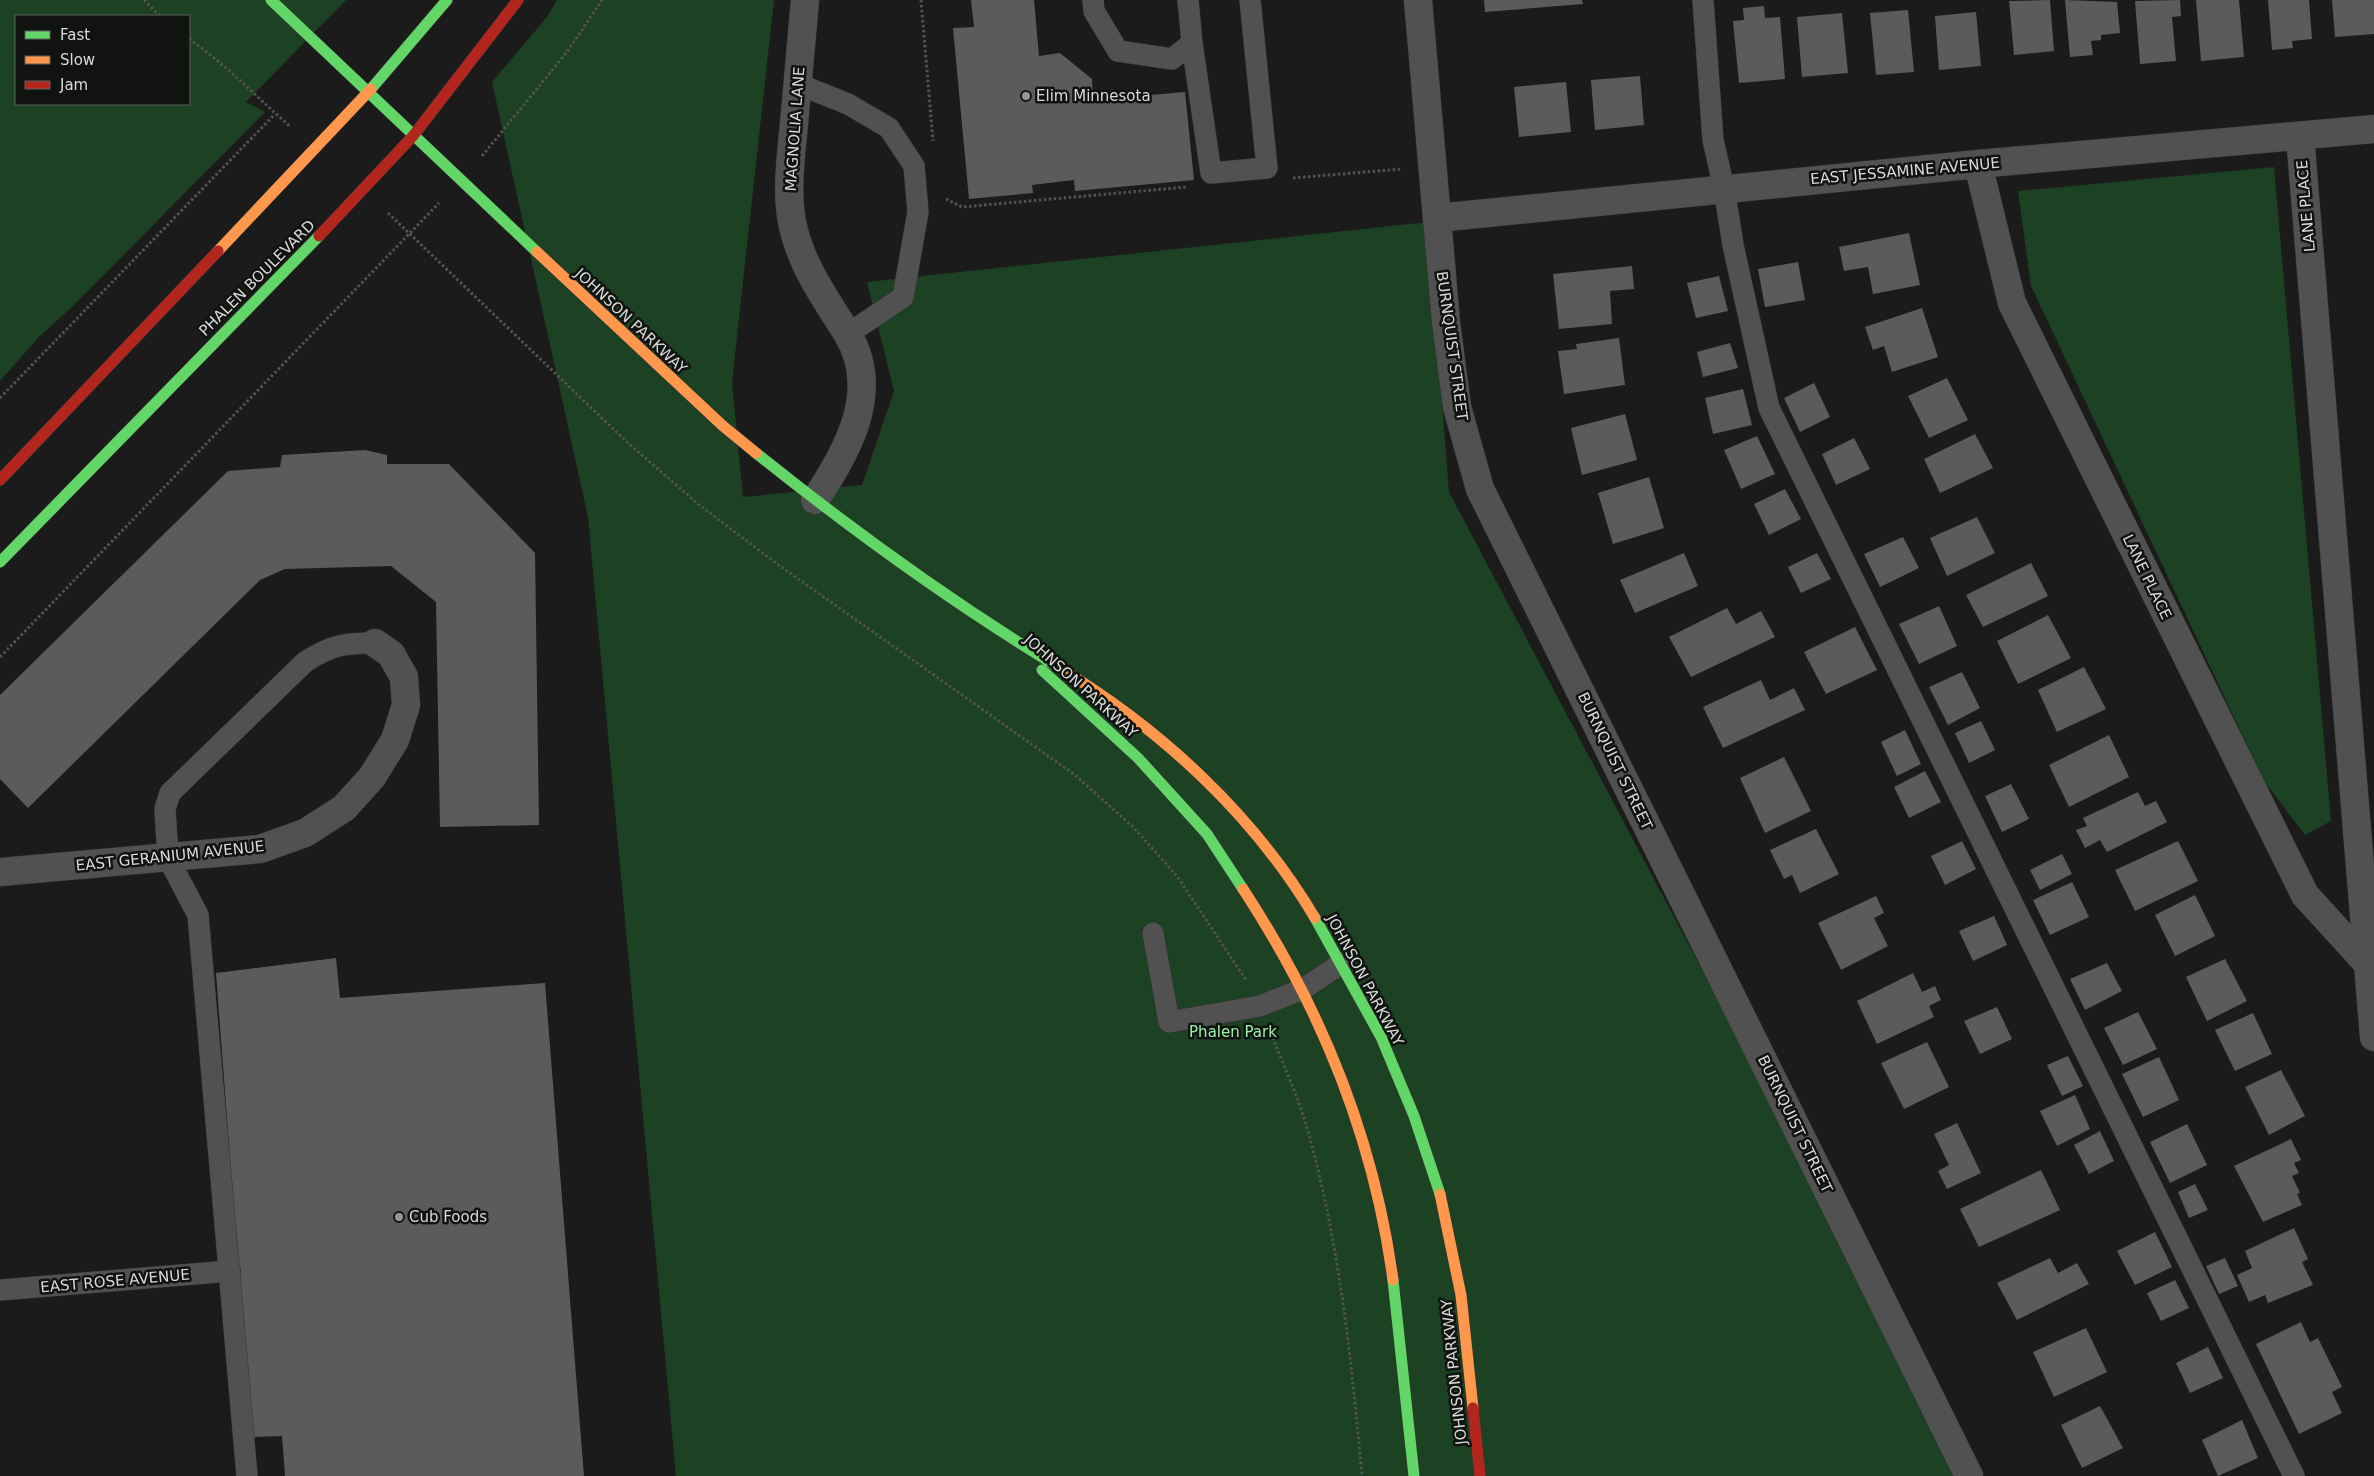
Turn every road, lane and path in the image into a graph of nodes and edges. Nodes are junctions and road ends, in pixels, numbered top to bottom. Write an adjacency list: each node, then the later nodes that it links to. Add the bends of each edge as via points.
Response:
1 (144, 0): 13 (path)
2 (270, 0): 17 (street, JOHNSON PARKWAY)
3 (447, 0): 17 (street)
4 (518, 0): 20 (street, PHALEN BOULEVARD)
5 (602, 0): 18 (path, via 567,52)
6 (804, 0): 16 (street, MAGNOLIA LANE)
7 (921, 0): 22 (path)
8 (1093, 0): 15 (lane, via 1094,11 1118,50 1172,59)
9 (1188, 0): 15 (lane)
10 (1250, 0): 15 (lane, via 1267,168 1211,173)
11 (1418, 0): 29 (street, BURNQUIST STREET)
12 (1703, 0): 27 (lane, via 1713,140)
13 (159, 15)
14 (190, 40): 31 (path, via 244,82 275,114)
15 (1192, 43)
16 (798, 84): 30 (street, MAGNOLIA LANE, via 789,189 792,223 814,284); 30 (lane, via 848,104 889,128 914,166 918,212 903,297)
17 (367, 94): 20 (street, JOHNSON PARKWAY); 32 (street)
18 (508, 126)
19 (2374, 129): 21 (street, EAST JESSAMINE AVENUE)
20 (413, 136): 33 (street, JOHNSON PARKWAY, via 678,386); 34 (street, PHALEN BOULEVARD, via 364,191)
21 (2300, 136): 23 (street, EAST JESSAMINE AVENUE); 42 (street, LANE PLACE)
22 (934, 142)
23 (1978, 164): 27 (street, EAST JESSAMINE AVENUE); 42 (street, LANE PLACE, via 2012,303 2305,895)
24 (1405, 168): 25 (path)
25 (1287, 179)
26 (1188, 187): 28 (path, via 962,207)
27 (1724, 188): 29 (street, EAST JESSAMINE AVENUE); 53 (lane, via 1733,245 1769,408)
28 (942, 195)
29 (1437, 218): 52 (street, BURNQUIST STREET, via 1457,407 1480,489)
30 (848, 334): 33 (street, MAGNOLIA LANE, via 862,372 859,411 840,464)
31 (0, 398)
32 (0, 480)
33 (815, 500): 35 (street, JOHNSON PARKWAY)
34 (0, 562)
35 (998, 630): 41 (street, JOHNSON PARKWAY, via 1095,689 1180,755 1247,824 1305,901); 43 (street, JOHNSON PARKWAY, via 1138,758 1207,834)
36 (375, 643): 38 (lane, via 345,643 325,649 305,662 170,793 165,809); 38 (street, EAST GERANIUM AVENUE, via 391,654 404,677 406,705 395,740 372,777 344,808 305,833 260,849)
37 (0, 657): 44 (path, via 410,234 628,443 698,504 1075,775 1134,828 1178,876 1227,948)
38 (168, 858): 39 (street, EAST GERANIUM AVENUE); 46 (lane, via 198,916)
39 (0, 872)
40 (1153, 933): 44 (lane, via 1169,1022)
41 (1342, 963): 43 (lane); 51 (street, JOHNSON PARKWAY, via 1381,1037 1414,1116 1443,1204 1461,1295)
42 (2368, 964): 45 (street, LANE PLACE)
43 (1303, 989): 44 (lane); 50 (street, JOHNSON PARKWAY, via 1354,1110 1377,1189 1399,1326)
44 (1260, 1006): 49 (path, via 1305,1120 1327,1210 1340,1271)
45 (2374, 1037)
46 (230, 1271): 47 (lane, EAST ROSE AVENUE); 48 (lane)
47 (0, 1290)
48 (247, 1476)
49 (1362, 1476)
50 (1414, 1476)
51 (1480, 1476)
52 (1969, 1476)
53 (2294, 1476)

